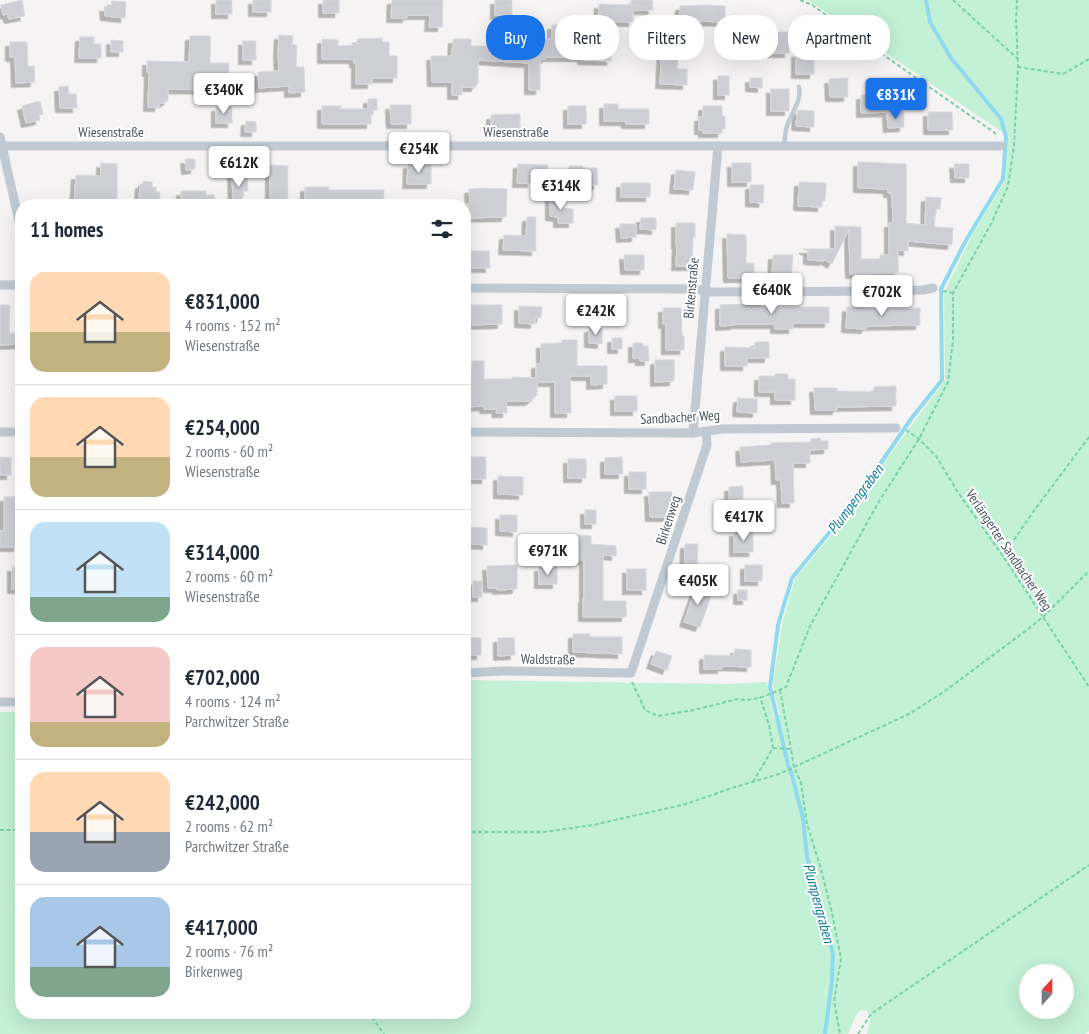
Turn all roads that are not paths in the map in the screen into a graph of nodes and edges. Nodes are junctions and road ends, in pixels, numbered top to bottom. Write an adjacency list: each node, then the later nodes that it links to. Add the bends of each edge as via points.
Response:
1 (798, 87): 4 (lane, via 799,99 787,125)
2 (1, 143): 3 (street, Wiesenstraße); 6 (street)
3 (718, 146): 4 (street, Wiesenstraße); 11 (street, Birkenstraße)
4 (784, 146): 5 (street, Wiesenstraße)
5 (1001, 146)
6 (15, 204)
7 (0, 285): 8 (street)
8 (15, 285)
9 (471, 288): 11 (street)
10 (933, 288): 11 (street, via 899,291)
11 (705, 291): 17 (street, Birkenstraße)
12 (896, 428): 13 (street, Sandbacher Weg)
13 (706, 431): 17 (street, Sandbacher Weg); 19 (street, Birkenweg, via 707,446)
14 (0, 432): 15 (street)
15 (15, 432)
16 (471, 432): 17 (street, Sandbacher Weg)
17 (693, 433)
18 (471, 673): 19 (street, Waldstraße)
19 (631, 673)
20 (0, 702): 21 (street)
21 (15, 702)

